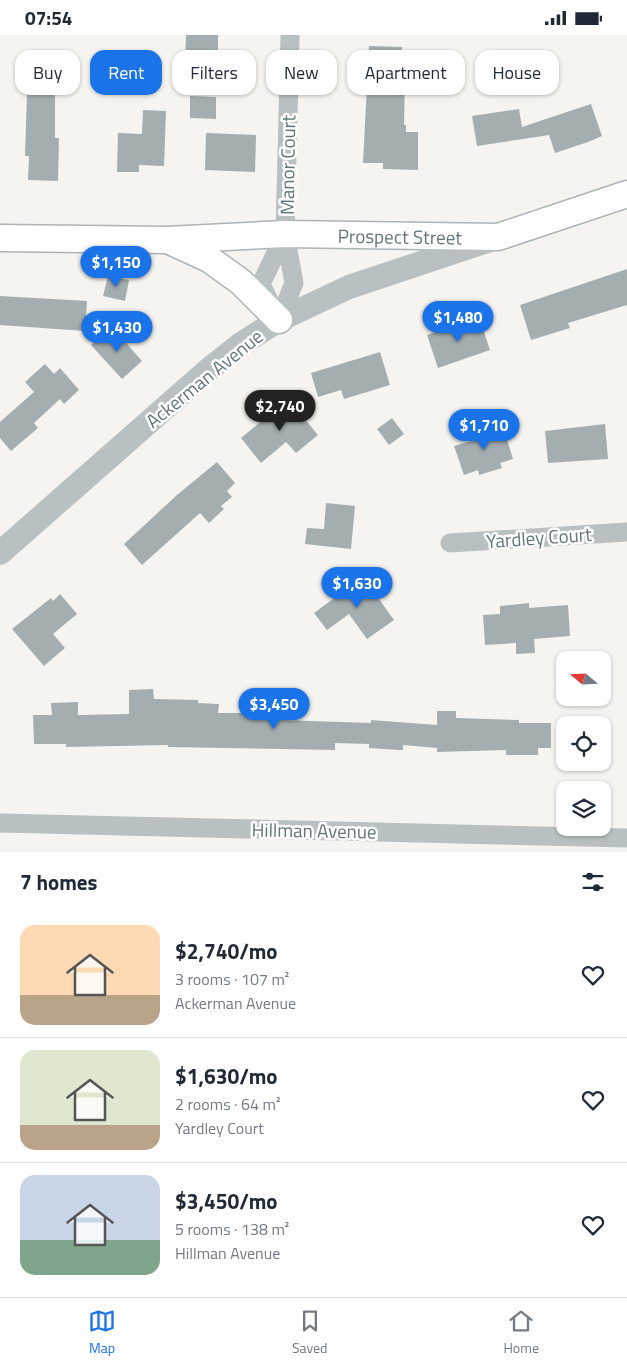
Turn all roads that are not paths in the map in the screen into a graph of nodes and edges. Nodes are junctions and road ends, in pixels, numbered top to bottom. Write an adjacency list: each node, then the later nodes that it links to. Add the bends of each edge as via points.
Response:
1 (290, 35): 3 (street, Manor Court)
2 (627, 195): 4 (main road, Prospect Street)
3 (285, 234): 4 (main road, Prospect Street); 6 (main road, Prospect Street); 7 (street, Manor Court, via 294,283); 7 (street, Manor Court, via 261,284)
4 (498, 237): 7 (street, Ackerman Avenue, via 349,287)
5 (0, 239): 6 (main road, Prospect Street)
6 (167, 240): 7 (main road, Prospect Street, via 209,259 241,282)
7 (279, 321): 10 (street, Ackerman Avenue, via 241,344 207,371)
8 (627, 532): 9 (street, Yardley Court)
9 (450, 543)
10 (0, 553)
11 (0, 823): 12 (street, Hillman Avenue)
12 (627, 837)

